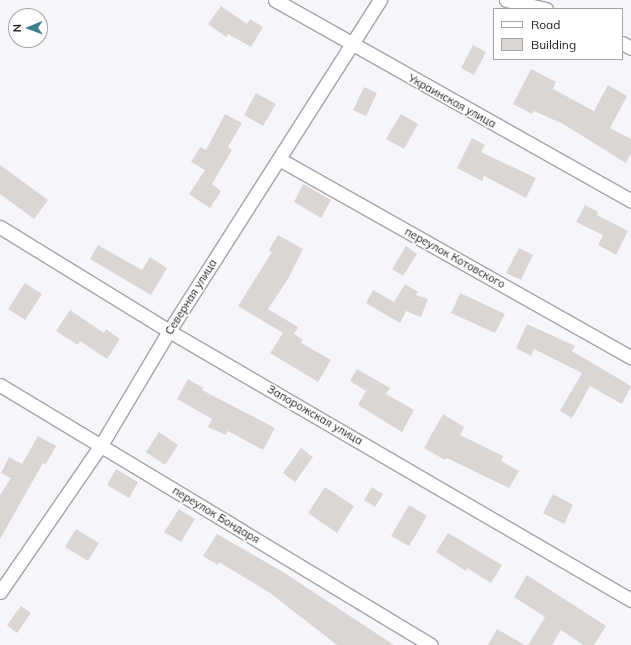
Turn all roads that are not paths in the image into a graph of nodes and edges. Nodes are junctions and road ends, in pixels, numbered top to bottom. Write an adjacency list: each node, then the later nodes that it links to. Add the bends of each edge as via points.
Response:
1 (275, 0): 5 (street, Украинская улица)
2 (380, 0): 5 (street, Северная улица)
3 (506, 0): 4 (street)
4 (542, 8)
5 (351, 45): 6 (street, Северная улица); 7 (street, Украинская улица)
6 (278, 159): 9 (street, Северная улица); 10 (street, переулок Котовского)
7 (631, 201)
8 (0, 228): 9 (street, Запорожская улица)
9 (169, 331): 12 (street, Северная улица); 14 (street, Запорожская улица)
10 (631, 357)
11 (0, 385): 12 (street, переулок Бондаря)
12 (101, 445): 13 (street, Северная улица); 15 (street, переулок Бондаря)
13 (0, 592)
14 (631, 600)
15 (431, 645)

